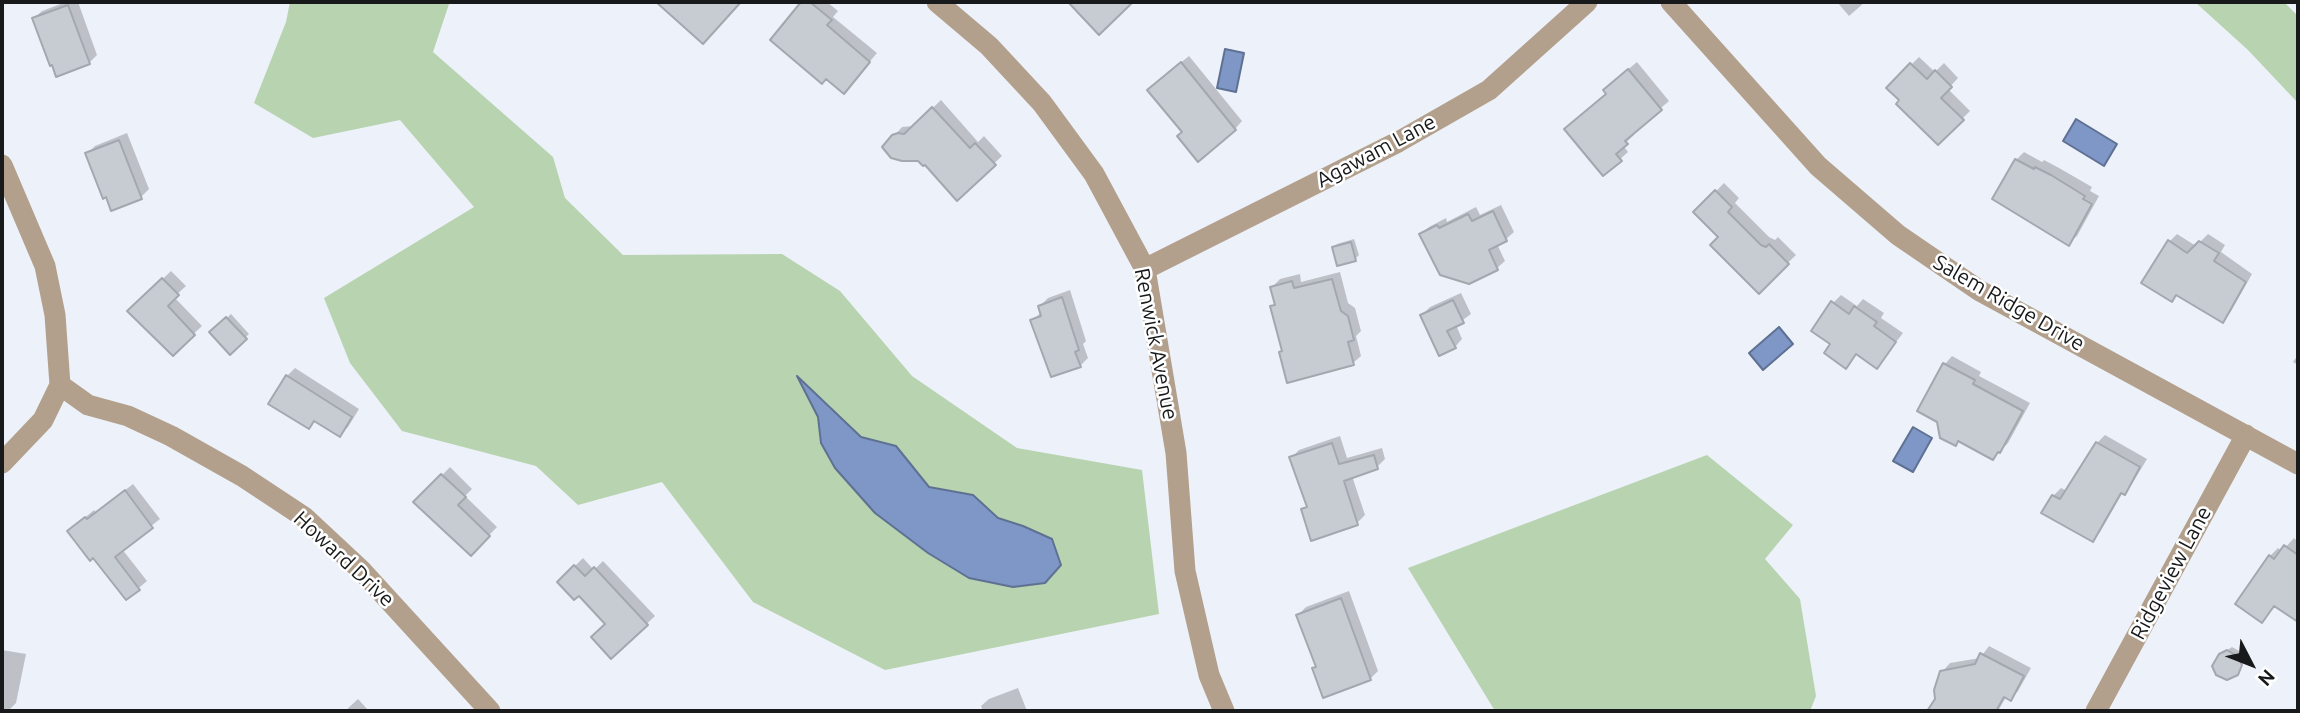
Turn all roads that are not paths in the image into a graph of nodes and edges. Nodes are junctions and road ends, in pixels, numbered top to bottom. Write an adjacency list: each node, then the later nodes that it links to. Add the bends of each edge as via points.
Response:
1 (937, 2): 5 (street, Renwick Avenue, via 989,46 1042,103 1094,174)
2 (1587, 2): 5 (street, Agawam Lane, via 1489,90 1398,142)
3 (1671, 2): 7 (street, Salem Ridge Drive, via 1818,166 1898,235 1980,291)
4 (2, 165): 6 (street, via 45,266 55,315)
5 (1145, 269): 11 (street, Renwick Avenue, via 1176,453 1185,571 1209,675)
6 (60, 385): 8 (street, via 43,420); 10 (street, Howard Drive, via 88,405 128,416 171,436 304,517 362,571)
7 (2246, 435): 9 (street, Salem Ridge Drive); 12 (street, Ridgeview Lane)
8 (2, 463)
9 (2298, 464)
10 (490, 711)
11 (1224, 711)
12 (2096, 711)

